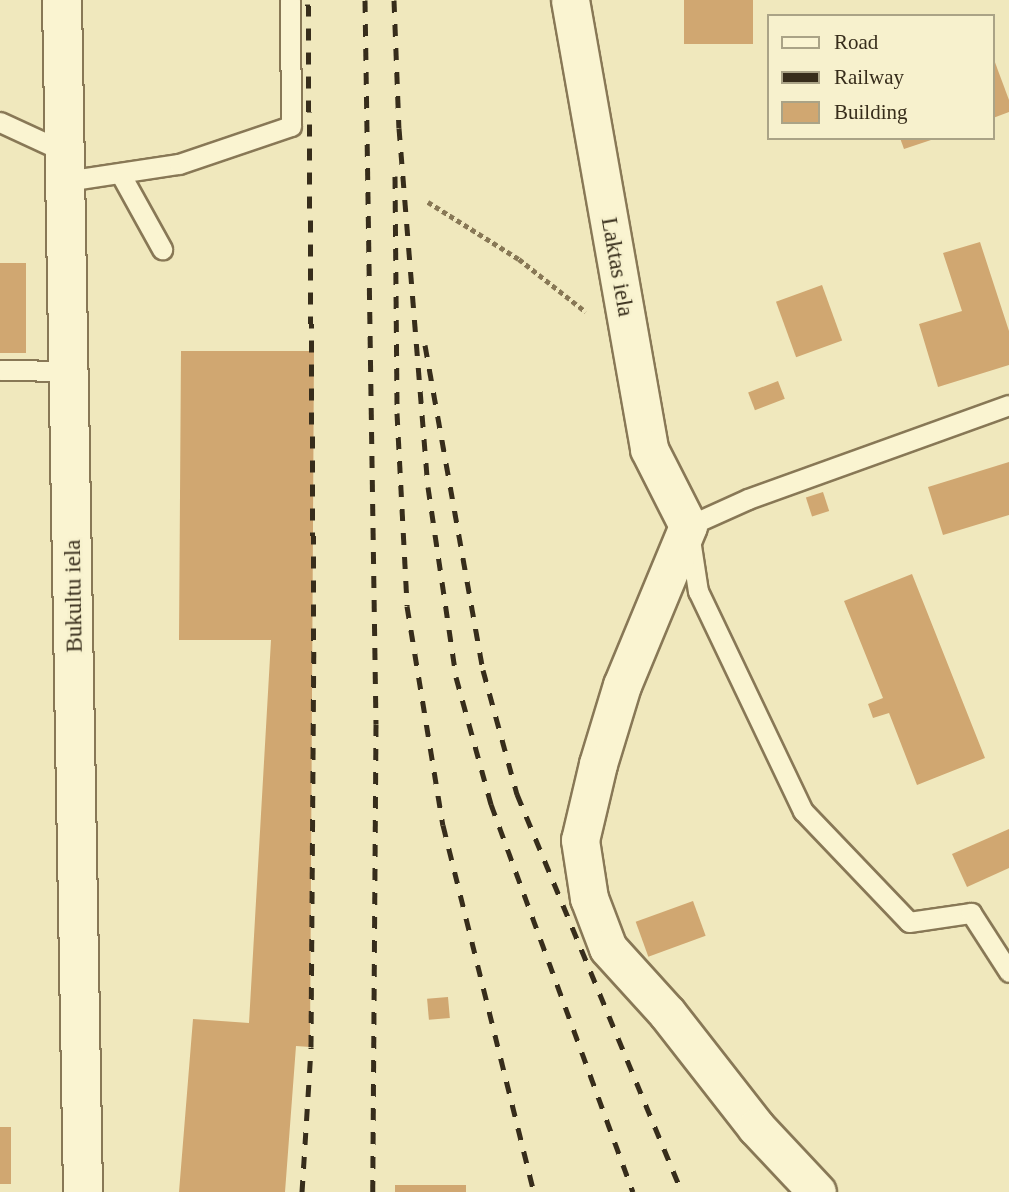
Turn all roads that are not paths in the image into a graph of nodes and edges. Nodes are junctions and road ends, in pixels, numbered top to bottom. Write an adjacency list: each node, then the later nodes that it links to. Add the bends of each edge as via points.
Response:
1 (62, 0): 5 (street, Bukultu iela)
2 (290, 0): 6 (lane, via 291,126 179,164)
3 (570, 0): 11 (street, Laktas iela, via 649,449)
4 (0, 122): 5 (lane)
5 (65, 167): 6 (lane); 9 (street, Bukultu iela)
6 (121, 175): 7 (lane)
7 (162, 249)
8 (0, 370): 9 (lane)
9 (70, 371): 13 (street, Bukultu iela)
10 (1009, 405): 11 (lane, via 748,499)
11 (688, 526): 12 (lane, via 698,591 803,811 909,922 971,913); 14 (street, via 622,685 598,764 580,840 589,898 608,948 667,1013 756,1127)
12 (1009, 972)
13 (83, 1192)
14 (817, 1192)

